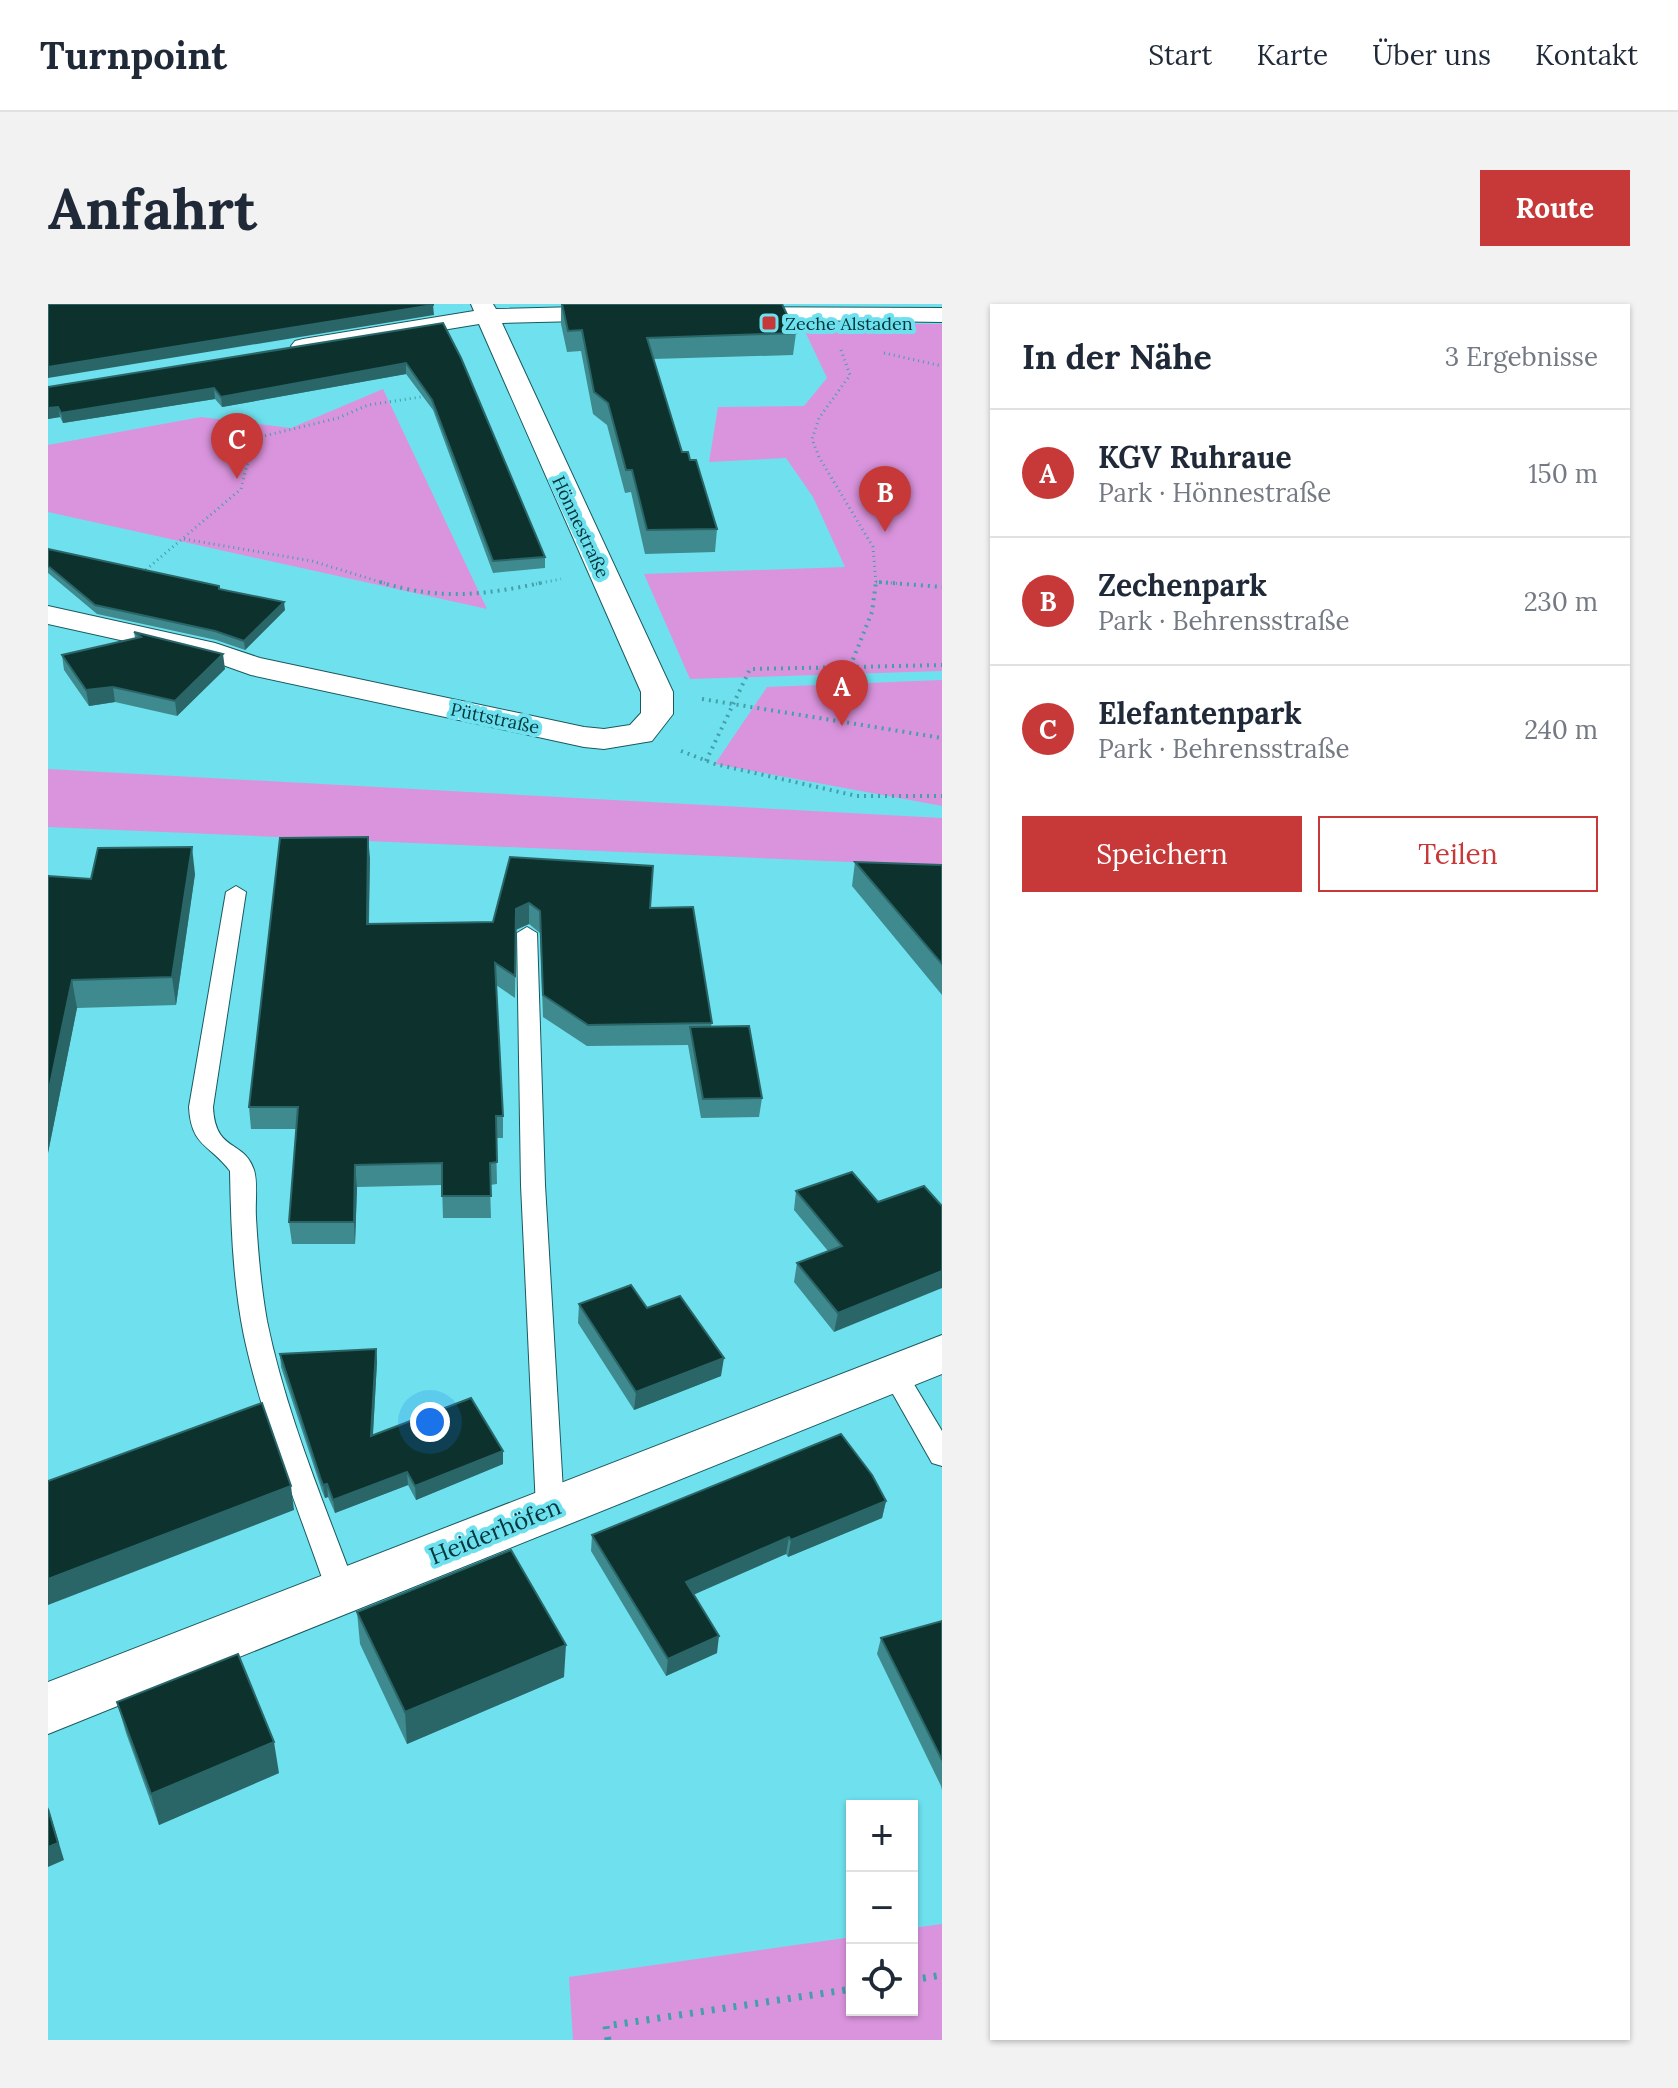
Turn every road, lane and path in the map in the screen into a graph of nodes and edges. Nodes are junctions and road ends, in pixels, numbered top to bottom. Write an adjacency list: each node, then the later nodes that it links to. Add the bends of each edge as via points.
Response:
1 (485, 310): 2 (street); 6 (street); 9 (street, Hönnestraße)
2 (645, 313)
3 (702, 314): 4 (street)
4 (826, 315): 5 (street); 10 (path, via 850,375 815,425 812,439 870,540)
5 (942, 315)
6 (285, 349)
7 (438, 395): 8 (path, via 368,405 264,436 250,453 244,486)
8 (184, 539): 9 (path, via 312,561 437,594 496,593); 13 (path)
9 (602, 571): 16 (street, Hönnestraße)
10 (876, 582): 11 (path); 15 (path, via 869,625)
11 (942, 589)
12 (48, 615): 13 (street, Püttstraße)
13 (81, 623): 18 (street, Püttstraße, via 215,652 264,669 584,737)
14 (942, 665): 15 (path)
15 (850, 667): 17 (path, via 750,669)
16 (657, 692): 17 (path); 18 (street, via 657,714)
17 (733, 704): 19 (path); 20 (path)
18 (640, 734): 20 (path)
19 (942, 738)
20 (706, 761): 21 (path, via 857,796)
21 (942, 796)
22 (236, 892): 28 (lane, via 200,1127 242,1170 246,1262 263,1359)
23 (527, 933): 27 (lane, via 533,1185)
24 (942, 1354): 25 (street, Heiderhöfen)
25 (894, 1373): 26 (lane); 27 (street, Heiderhöfen)
26 (942, 1455)
27 (550, 1508): 28 (street, Heiderhöfen)
28 (342, 1592): 29 (street, Heiderhöfen)
29 (48, 1708)
30 (942, 1975): 31 (path)
31 (918, 1979)
32 (846, 1990): 33 (path, via 606,2026)
33 (608, 2040)

